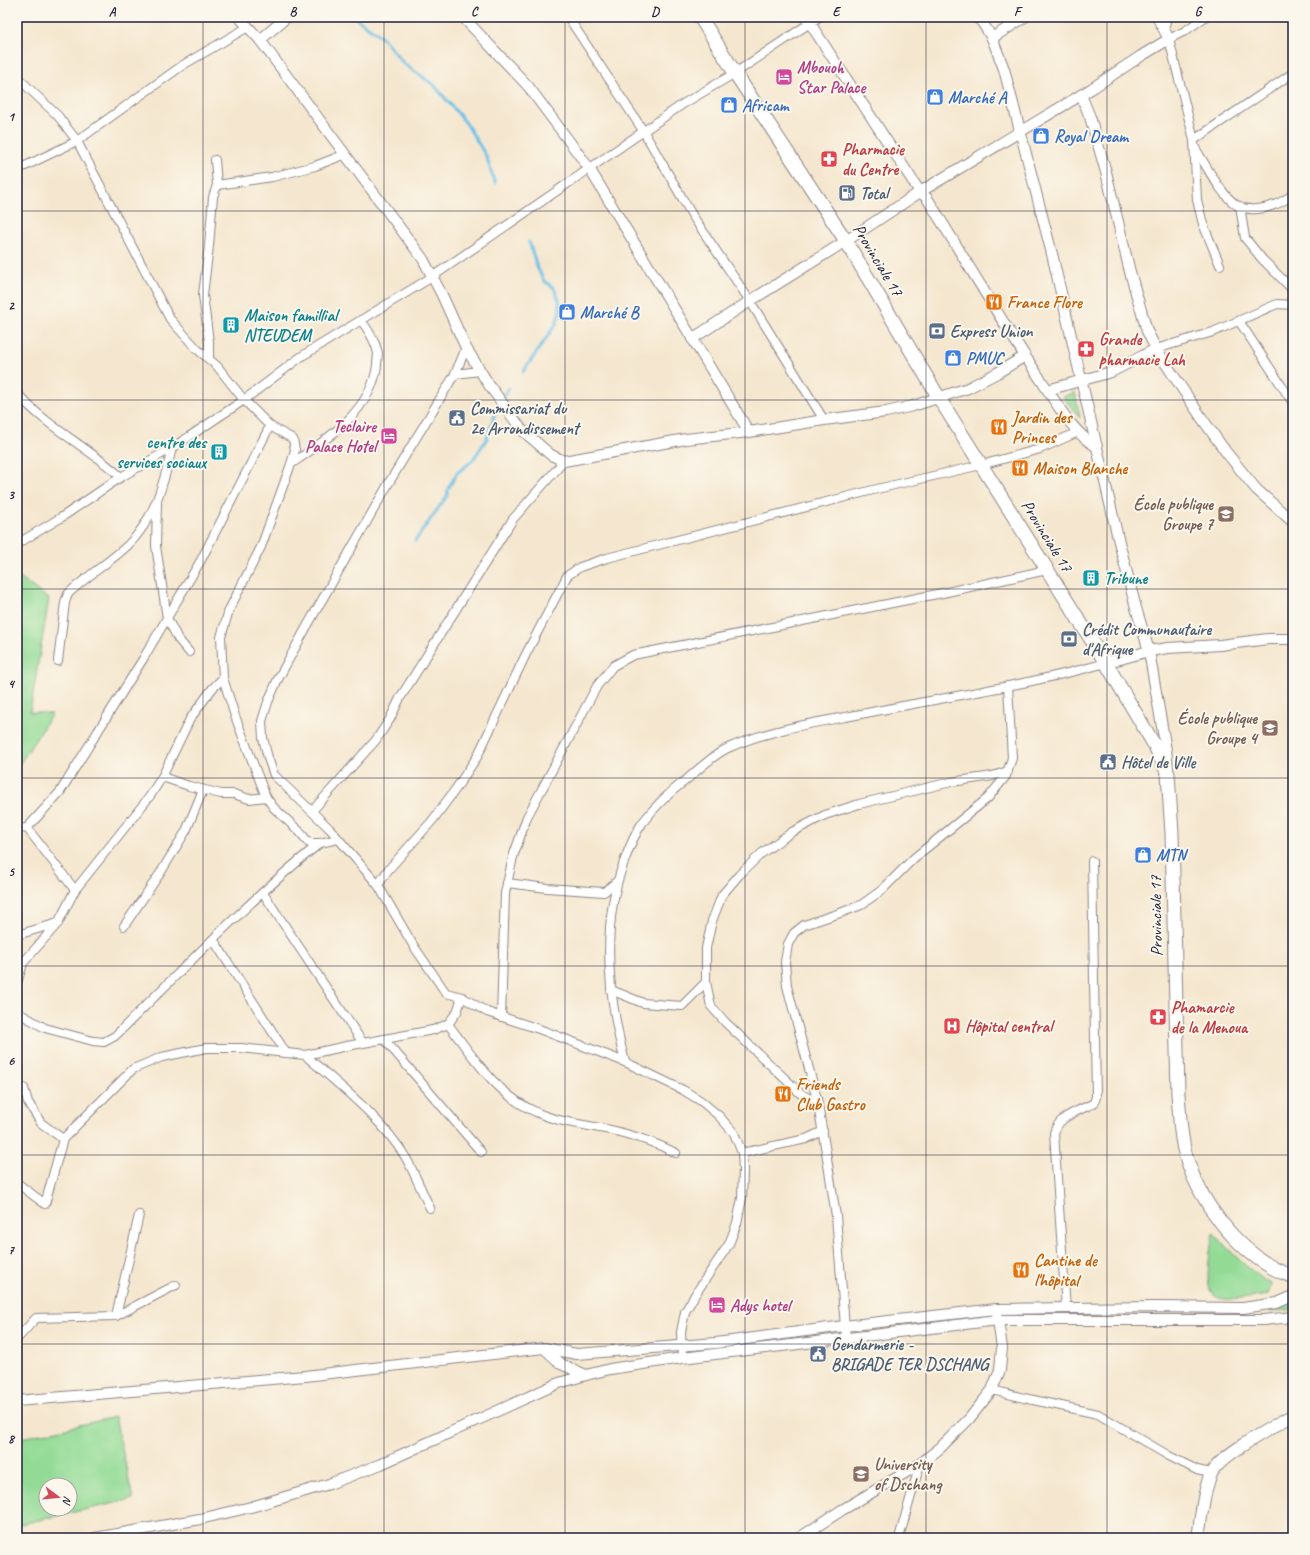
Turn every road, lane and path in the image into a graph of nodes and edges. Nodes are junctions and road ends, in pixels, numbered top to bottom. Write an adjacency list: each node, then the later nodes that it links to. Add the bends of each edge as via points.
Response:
1 (239, 17): 13 (street)
2 (287, 17): 17 (street)
3 (463, 17): 28 (street, via 528,86)
4 (568, 17): 23 (street)
5 (700, 17): 18 (main road, Provinciale 17)
6 (819, 17): 12 (street)
7 (1025, 17): 15 (street)
8 (1157, 17): 14 (street)
9 (1167, 17): 14 (street)
10 (1205, 17): 16 (street)
11 (983, 19): 15 (street)
12 (808, 20): 18 (street); 31 (street)
13 (248, 27): 17 (street); 24 (street, via 183,65)
14 (1164, 29): 16 (street)
15 (992, 38): 22 (street, via 1004,69)
16 (1169, 39): 21 (street); 25 (street)
17 (260, 40): 26 (street)
18 (735, 73): 23 (street, via 683,104); 34 (main road, Provinciale 17)
19 (1293, 73): 25 (street)
20 (17, 77): 24 (street, via 58,116)
21 (1081, 95): 22 (street); 44 (street, via 1106,172 1140,309)
22 (1020, 131): 31 (street); 49 (street)
23 (644, 132): 28 (street); 38 (street, via 692,215)
24 (77, 141): 29 (street); 46 (street, via 170,319)
25 (1194, 144): 33 (street, via 1228,196); 35 (street, via 1199,206 1203,224)
26 (346, 154): 30 (street, via 315,166 272,177); 36 (street, via 423,259)
27 (215, 160): 30 (street)
28 (589, 168): 36 (street); 42 (street)
29 (17, 170)
30 (217, 185): 46 (street, via 213,197 203,295)
31 (920, 192): 34 (street); 45 (street, via 927,198)
32 (1293, 194): 33 (street, via 1274,205 1261,208 1249,209)
33 (1240, 206): 37 (street, via 1245,238)
34 (846, 241): 38 (street); 52 (main road, Provinciale 17)
35 (1220, 265)
36 (432, 277): 40 (street); 43 (street)
37 (1293, 290)
38 (750, 301): 42 (street); 55 (street)
39 (1293, 305): 41 (street, via 1277,304)
40 (361, 320): 53 (street, via 302,356); 62 (street, via 370,333 378,354 376,374 367,397 342,426)
41 (1239, 320): 44 (street, via 1213,332); 54 (street)
42 (692, 339): 57 (street)
43 (466, 348): 47 (street); 48 (street)
44 (1156, 349): 49 (street, via 1112,372); 66 (street, via 1226,452 1256,489)
45 (1025, 356): 50 (street); 52 (street, via 968,388)
46 (209, 359): 53 (street, via 218,366)
47 (480, 371): 48 (street); 61 (street, via 522,430 551,455)
48 (456, 374): 82 (street, via 386,488 306,628 268,702 262,721 263,738 274,775)
49 (1081, 381): 50 (street); 59 (street)
50 (1048, 390): 58 (street)
51 (17, 392): 64 (street, via 29,406 63,434 95,455)
52 (939, 398): 55 (street, via 886,412); 63 (main road, Provinciale 17)
53 (244, 400): 56 (street); 60 (street)
54 (1293, 403)
55 (824, 420): 57 (street)
56 (270, 426): 62 (street, via 293,439 295,450); 69 (street, via 201,560)
57 (749, 432): 61 (street, via 686,439)
58 (1078, 432): 59 (street, via 1086,441); 63 (street, via 1040,449)
59 (1097, 447): 71 (street)
60 (172, 448): 64 (street); 65 (street)
61 (564, 461): 82 (street, via 513,519 376,740)
62 (291, 464): 75 (street, via 261,547 229,610 221,637)
63 (982, 466): 68 (main road, Provinciale 17); 90 (street, via 881,488 607,558 580,567 567,576 477,757 432,821 388,870)
64 (121, 477): 67 (street)
65 (157, 498): 69 (street, via 156,546); 73 (street, via 149,517 129,544 68,594)
66 (1293, 522)
67 (17, 544)
68 (1047, 570): 74 (main road, Provinciale 17); 89 (street, via 633,655 613,666 597,686 527,817 512,857)
69 (167, 618): 72 (street, via 178,640); 84 (street, via 60,792)
70 (1293, 639): 71 (street, via 1268,639)
71 (1149, 651): 74 (street); 78 (street)
72 (189, 652)
73 (58, 661)
74 (1106, 663): 76 (street); 78 (main road, Provinciale 17, via 1155,746)
75 (223, 678): 79 (street, via 190,719); 81 (street)
76 (1008, 686): 77 (street, via 1012,758); 88 (street, via 767,734 727,749 664,797 642,823)
77 (1008, 771): 97 (street, via 859,804 825,815 792,832 762,853 722,895 712,921 706,948); 110 (street, via 988,798 914,858 882,890 861,905 804,925 794,933 788,944 785,962 787,986)
78 (1168, 774): 119 (main road, Provinciale 17, via 1172,833 1178,1094 1181,1134 1187,1160 1196,1184 1234,1237 1273,1268)
79 (162, 777): 80 (street); 91 (street, via 150,796)
80 (203, 790): 81 (street, via 234,794 249,799); 94 (street, via 186,832)
81 (266, 797): 86 (street, via 309,843)
82 (312, 811): 85 (street)
83 (18, 828): 84 (street)
84 (27, 828): 91 (street)
85 (338, 839): 86 (street); 90 (street)
86 (320, 843): 92 (street)
87 (1092, 861): 123 (street, via 1096,1097 1090,1105 1060,1120 1054,1133)
88 (616, 882): 89 (street, via 604,892); 99 (street, via 610,912)
89 (507, 883): 102 (street)
90 (378, 885): 100 (street, via 413,945 446,993)
91 (75, 890): 93 (street)
92 (263, 893): 96 (street); 105 (street)
93 (58, 923): 95 (street); 98 (street, via 23,963)
94 (124, 926)
95 (17, 936)
96 (213, 939): 101 (street, via 115,1036 104,1042 45,1028); 106 (street)
97 (706, 982): 99 (street, via 682,1006 643,1003); 110 (street, via 711,1006 725,1022 800,1093 808,1098)
98 (17, 983)
99 (611, 990): 108 (street)
100 (462, 997): 102 (street); 103 (street, via 457,1012)
101 (17, 1012)
102 (501, 1017): 108 (street)
103 (448, 1024): 104 (street, via 433,1030); 114 (street, via 484,1073 514,1099 535,1112 654,1142)
104 (384, 1039): 105 (street); 113 (street)
105 (363, 1043): 107 (street)
106 (286, 1053): 107 (street); 112 (street, via 241,1048 206,1048 162,1057 133,1069)
107 (305, 1055): 117 (street, via 385,1130 406,1158)
108 (625, 1062): 115 (street, via 702,1101 734,1133)
109 (24, 1088): 112 (street, via 28,1102 41,1123)
110 (817, 1099): 111 (street)
111 (823, 1131): 115 (street, via 806,1139); 128 (street, via 836,1216)
112 (63, 1138): 116 (street, via 45,1204)
113 (481, 1152)
114 (676, 1153)
115 (742, 1153): 131 (street, via 742,1198 737,1223 729,1244 685,1312)
116 (17, 1183)
117 (430, 1208)
118 (139, 1215): 125 (street)
119 (1293, 1277)
120 (176, 1285): 125 (street)
121 (1293, 1296): 122 (street, via 1277,1303 1243,1308)
122 (1198, 1307): 123 (street); 127 (street)
123 (1066, 1309): 124 (street)
124 (997, 1315): 127 (street); 128 (street); 130 (street); 138 (street, via 1002,1348 1000,1370)
125 (116, 1316): 129 (street, via 36,1318)
126 (1293, 1317): 127 (street, via 1263,1320)
127 (1198, 1319)
128 (844, 1326): 130 (street); 131 (street)
129 (17, 1339)
130 (846, 1339): 134 (street)
131 (681, 1346): 133 (street); 134 (street)
132 (544, 1348): 133 (street); 135 (street); 139 (street, via 306,1376)
133 (577, 1354): 135 (street)
134 (682, 1358): 136 (street)
135 (567, 1368): 136 (street); 137 (street)
136 (586, 1375): 137 (street)
137 (559, 1383): 143 (street, via 381,1464 329,1484 200,1519)
138 (992, 1390): 141 (street, via 969,1419); 142 (street, via 1098,1414 1169,1456)
139 (18, 1399)
140 (1293, 1415): 142 (main road, via 1229,1455)
141 (920, 1464): 144 (street); 145 (street)
142 (1211, 1474): 146 (main road)
143 (95, 1538)
144 (800, 1538)
145 (899, 1538)
146 (1198, 1538)

